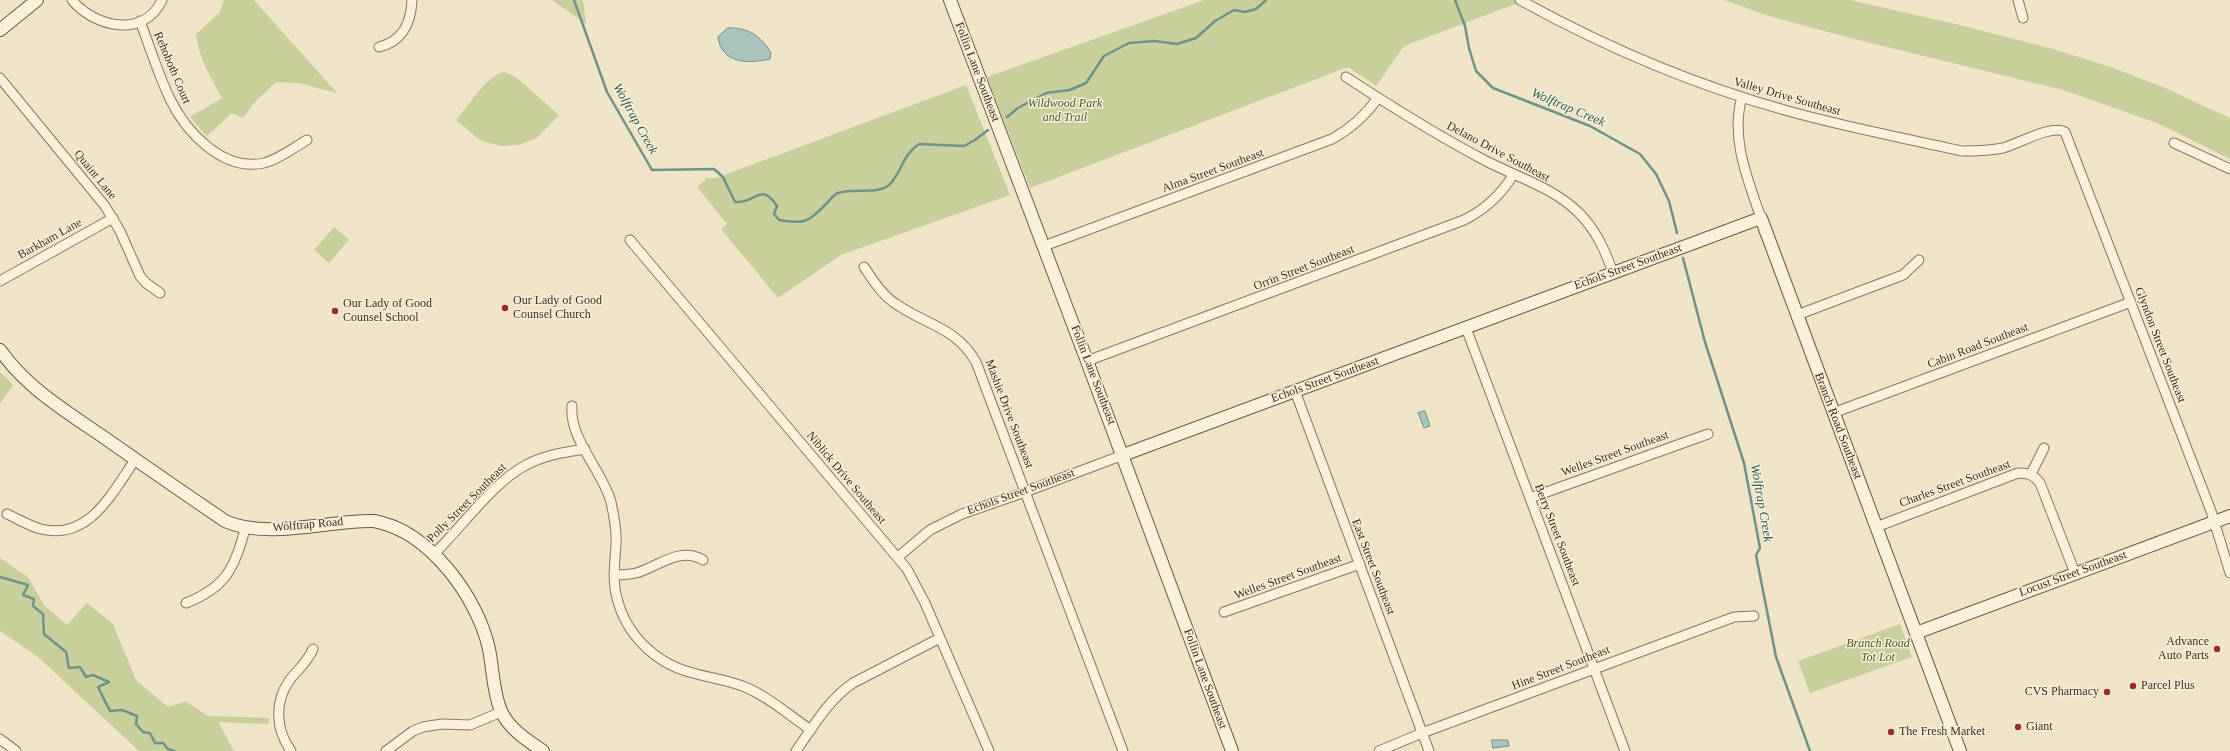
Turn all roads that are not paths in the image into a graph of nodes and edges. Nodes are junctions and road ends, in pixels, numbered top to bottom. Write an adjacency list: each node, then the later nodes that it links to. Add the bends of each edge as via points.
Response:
1 (37, 0): 10 (street)
2 (72, 0): 9 (street, via 86,15 105,24 128,25)
3 (162, 0): 9 (street, via 154,12)
4 (412, 0): 11 (street, via 410,19 401,36)
5 (950, 0): 24 (street, Follin Lane Southeast)
6 (1520, 0): 15 (street, Valley Drive Southeast, via 1637,58)
7 (2018, 0): 8 (street)
8 (2023, 18)
9 (140, 21): 17 (street, Rehoboth Court, via 177,112 219,156 239,164 264,163 284,155)
10 (0, 30)
11 (379, 47)
12 (1346, 77): 14 (street, Delano Drive Southeast)
13 (0, 78): 21 (street, Quaint Lane)
14 (1378, 98): 20 (street, Delano Drive Southeast, via 1427,128); 24 (street, Alma Street Southeast, via 1361,119 1332,139)
15 (1742, 98): 16 (street, Valley Drive Southeast, via 1834,123 1962,151 2002,148); 22 (street, Branch Road Southeast, via 1738,117 1741,152)
16 (2060, 129): 30 (street, Glyndon Street Southeast, via 2066,134)
17 (307, 140)
18 (2174, 142): 19 (street)
19 (2230, 169)
20 (1513, 174): 27 (street, Delano Drive Southeast, via 1556,195 1578,212 1597,235); 34 (street, Orrin Street Southeast, via 1505,188 1490,204 1464,220)
21 (113, 218): 28 (street, Barkham Lane); 29 (street, Quaint Lane, via 140,276)
22 (1760, 218): 27 (street, Echols Street Southeast); 31 (street, Branch Road Southeast)
23 (630, 240): 52 (street, Niblick Drive Southeast)
24 (1044, 246): 34 (street, Follin Lane Southeast)
25 (1919, 260): 31 (street, via 1904,275)
26 (864, 267): 44 (street, Mashie Drive Southeast, via 894,303 953,334 969,350 989,393)
27 (1614, 273): 32 (street, Echols Street Southeast)
28 (0, 281)
29 (160, 293)
30 (2131, 302): 37 (street, Cabin Road Southeast); 48 (street, Glyndon Street Southeast)
31 (1797, 315): 37 (street, Branch Road Southeast)
32 (1466, 328): 35 (street, Echols Street Southeast); 45 (street, Berry Street Southeast)
33 (0, 350): 42 (street, Wolftrap Road, via 22,377)
34 (1087, 361): 41 (street, Follin Lane Southeast)
35 (1295, 391): 41 (street, Echols Street Southeast); 54 (street, East Street Southeast)
36 (572, 406): 40 (street, via 575,430)
37 (1834, 413): 49 (street, Branch Road Southeast)
38 (1708, 434): 45 (street, Welles Street Southeast)
39 (2044, 448): 43 (street)
40 (585, 449): 51 (street, Polly Street Southeast, via 548,456 516,470); 57 (street, via 611,503 616,543)
41 (1123, 454): 44 (street, Echols Street Southeast); 76 (street, Follin Lane Southeast)
42 (135, 460): 46 (street, via 100,510 83,524 52,531 41,529); 50 (street, Wolftrap Road, via 225,521)
43 (2031, 474): 49 (street, Charles Street Southeast, via 2018,473); 55 (street, via 2040,483)
44 (1025, 492): 52 (street, Echols Street Southeast, via 943,522 914,542); 75 (street, Mashie Drive Southeast)
45 (1530, 498): 64 (street, Berry Street Southeast)
46 (7, 514)
47 (2230, 516): 48 (street, Locust Street Southeast)
48 (2214, 522): 55 (street, Locust Street Southeast); 56 (street, Glyndon Street Southeast)
49 (1876, 527): 61 (street, Branch Road Southeast)
50 (245, 528): 51 (street, Wolftrap Road, via 256,530 374,521 401,530); 58 (street, via 239,552 228,574 210,592)
51 (434, 554): 65 (street, Wolftrap Road, via 468,599 476,616 488,647)
52 (898, 557): 62 (street, Niblick Drive Southeast, via 912,577)
53 (703, 560): 57 (street, via 692,555 677,556 635,573)
54 (1360, 564): 59 (street, Welles Street Southeast); 67 (street, East Street Southeast)
55 (2075, 573): 61 (street, Locust Street Southeast)
56 (2230, 573)
57 (614, 574): 66 (street, via 617,598 627,622 645,647 657,657 681,670 746,688)
58 (186, 603)
59 (1224, 612)
60 (1754, 616): 64 (street, Hine Street Southeast, via 1734,617)
61 (1916, 633): 80 (street, Branch Road Southeast)
62 (940, 638): 66 (street, via 840,692); 74 (street, Niblick Drive Southeast)
63 (313, 649): 70 (street, via 304,665 290,680 279,704 281,730)
64 (1594, 669): 67 (street, Hine Street Southeast); 79 (street, Berry Street Southeast)
65 (501, 712): 71 (street, via 470,725 442,724 423,727 413,731); 72 (street, Wolftrap Road, via 515,731)
66 (811, 730): 73 (street)
67 (1422, 733): 77 (street, Hine Street Southeast); 78 (street, East Street Southeast)
68 (0, 739): 69 (street)
69 (16, 751)
70 (291, 751)
71 (386, 751)
72 (543, 751)
73 (796, 751)
74 (988, 751)
75 (1123, 751)
76 (1232, 751)
77 (1379, 751)
78 (1429, 751)
79 (1625, 751)
80 (1960, 751)

